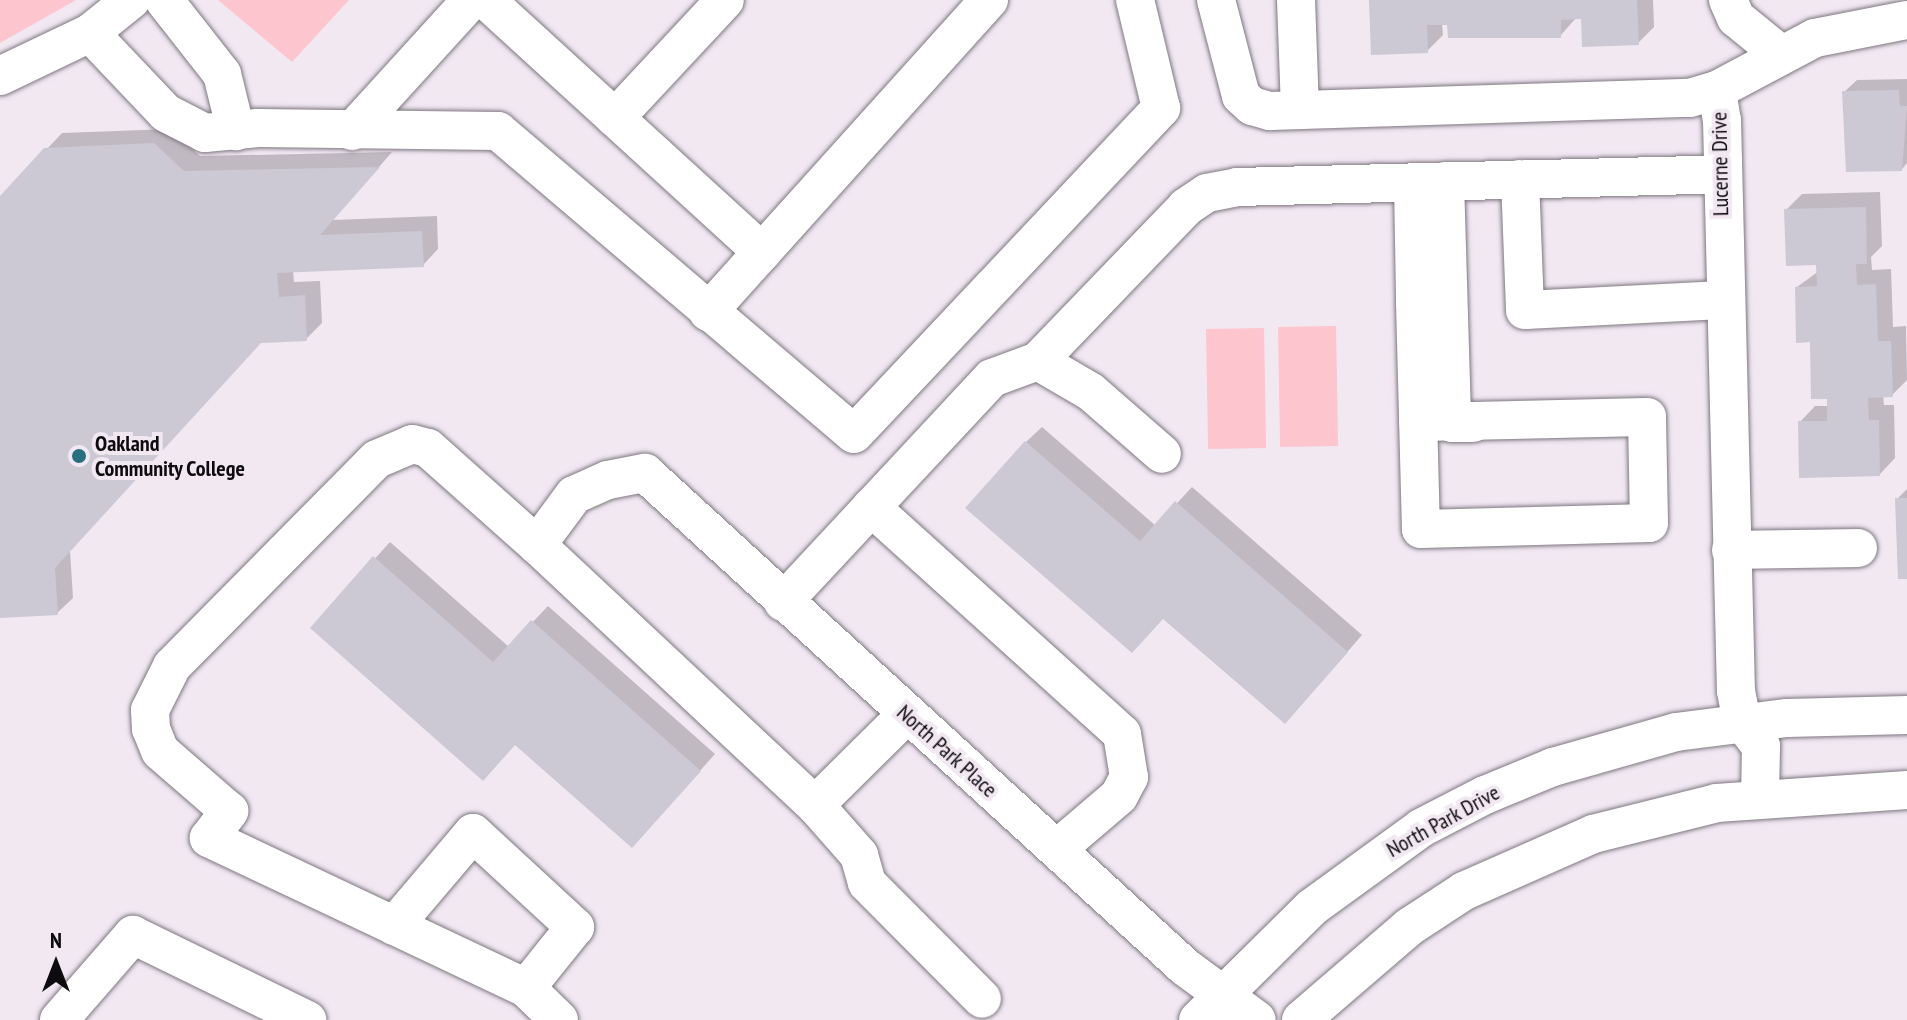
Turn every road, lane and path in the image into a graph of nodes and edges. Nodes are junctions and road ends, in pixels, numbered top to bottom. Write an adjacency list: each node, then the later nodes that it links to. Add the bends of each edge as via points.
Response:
1 (131, 0): 12 (street)
2 (164, 0): 18 (street, via 222,74)
3 (471, 0): 19 (street)
4 (486, 0): 17 (street)
5 (725, 0): 17 (street)
6 (989, 0): 23 (street)
7 (1135, 0): 25 (street, via 1161,108 854,434)
8 (1216, 0): 16 (street, Lucerne Drive, via 1241,96 1270,111)
9 (1296, 0): 16 (street)
10 (1728, 0): 13 (street, via 1736,18)
11 (1907, 20): 13 (street, via 1850,27)
12 (90, 33): 14 (street); 18 (street, via 166,113 205,133)
13 (1779, 53): 15 (street)
14 (0, 76)
15 (1717, 90): 16 (street, Lucerne Drive, via 1664,99); 20 (street, Lucerne Drive)
16 (1300, 110)
17 (615, 118): 23 (street)
18 (236, 131): 19 (street)
19 (352, 131): 25 (street, via 498,131)
20 (1721, 174): 21 (street); 24 (street, Lucerne Drive)
21 (1520, 179): 22 (street); 24 (street, via 1525,310)
22 (1429, 182): 26 (street, via 1237,187 1207,193 1186,207); 27 (street)
23 (762, 252): 25 (street)
24 (1723, 300): 32 (street, Lucerne Drive)
25 (708, 312)
26 (1038, 361): 28 (street, via 1091,392); 29 (street, via 992,378)
27 (1435, 423): 27 (street, via 1421,529 1649,523 1647,417)
28 (1162, 454)
29 (871, 507): 33 (street); 40 (street, via 1122,734 1129,777 1119,796)
30 (537, 545): 33 (street, North Park Place, via 574,495 608,480 645,473); 39 (street); 41 (street, via 428,448 412,444 395,449 377,459 172,666 150,710 160,751 229,811 209,838)
31 (1858, 548): 32 (street)
32 (1731, 550): 36 (street, Lucerne Drive)
33 (783, 602): 34 (street, North Park Place)
34 (906, 715): 39 (street); 40 (street, North Park Place)
35 (1907, 715): 36 (street, North Park Drive)
36 (1742, 722): 38 (street, via 1761,746); 43 (street, North Park Drive, via 1663,735 1553,767 1421,828 1311,908)
37 (1907, 790): 38 (street)
38 (1760, 798): 51 (street, via 1666,813 1521,862 1409,927)
39 (815, 805): 44 (street, via 859,855 867,883)
40 (1057, 849): 43 (street, North Park Place, via 1195,976)
41 (394, 926): 42 (street); 42 (street, via 473,833 575,927)
42 (526, 988): 48 (street)
43 (1223, 993): 49 (street, North Park Drive); 50 (street, North Park Place)
44 (982, 999)
45 (274, 1011): 46 (street, via 133,935); 47 (street)
46 (59, 1020)
47 (307, 1020)
48 (559, 1020)
49 (1198, 1020)
50 (1257, 1020)
51 (1301, 1020)

